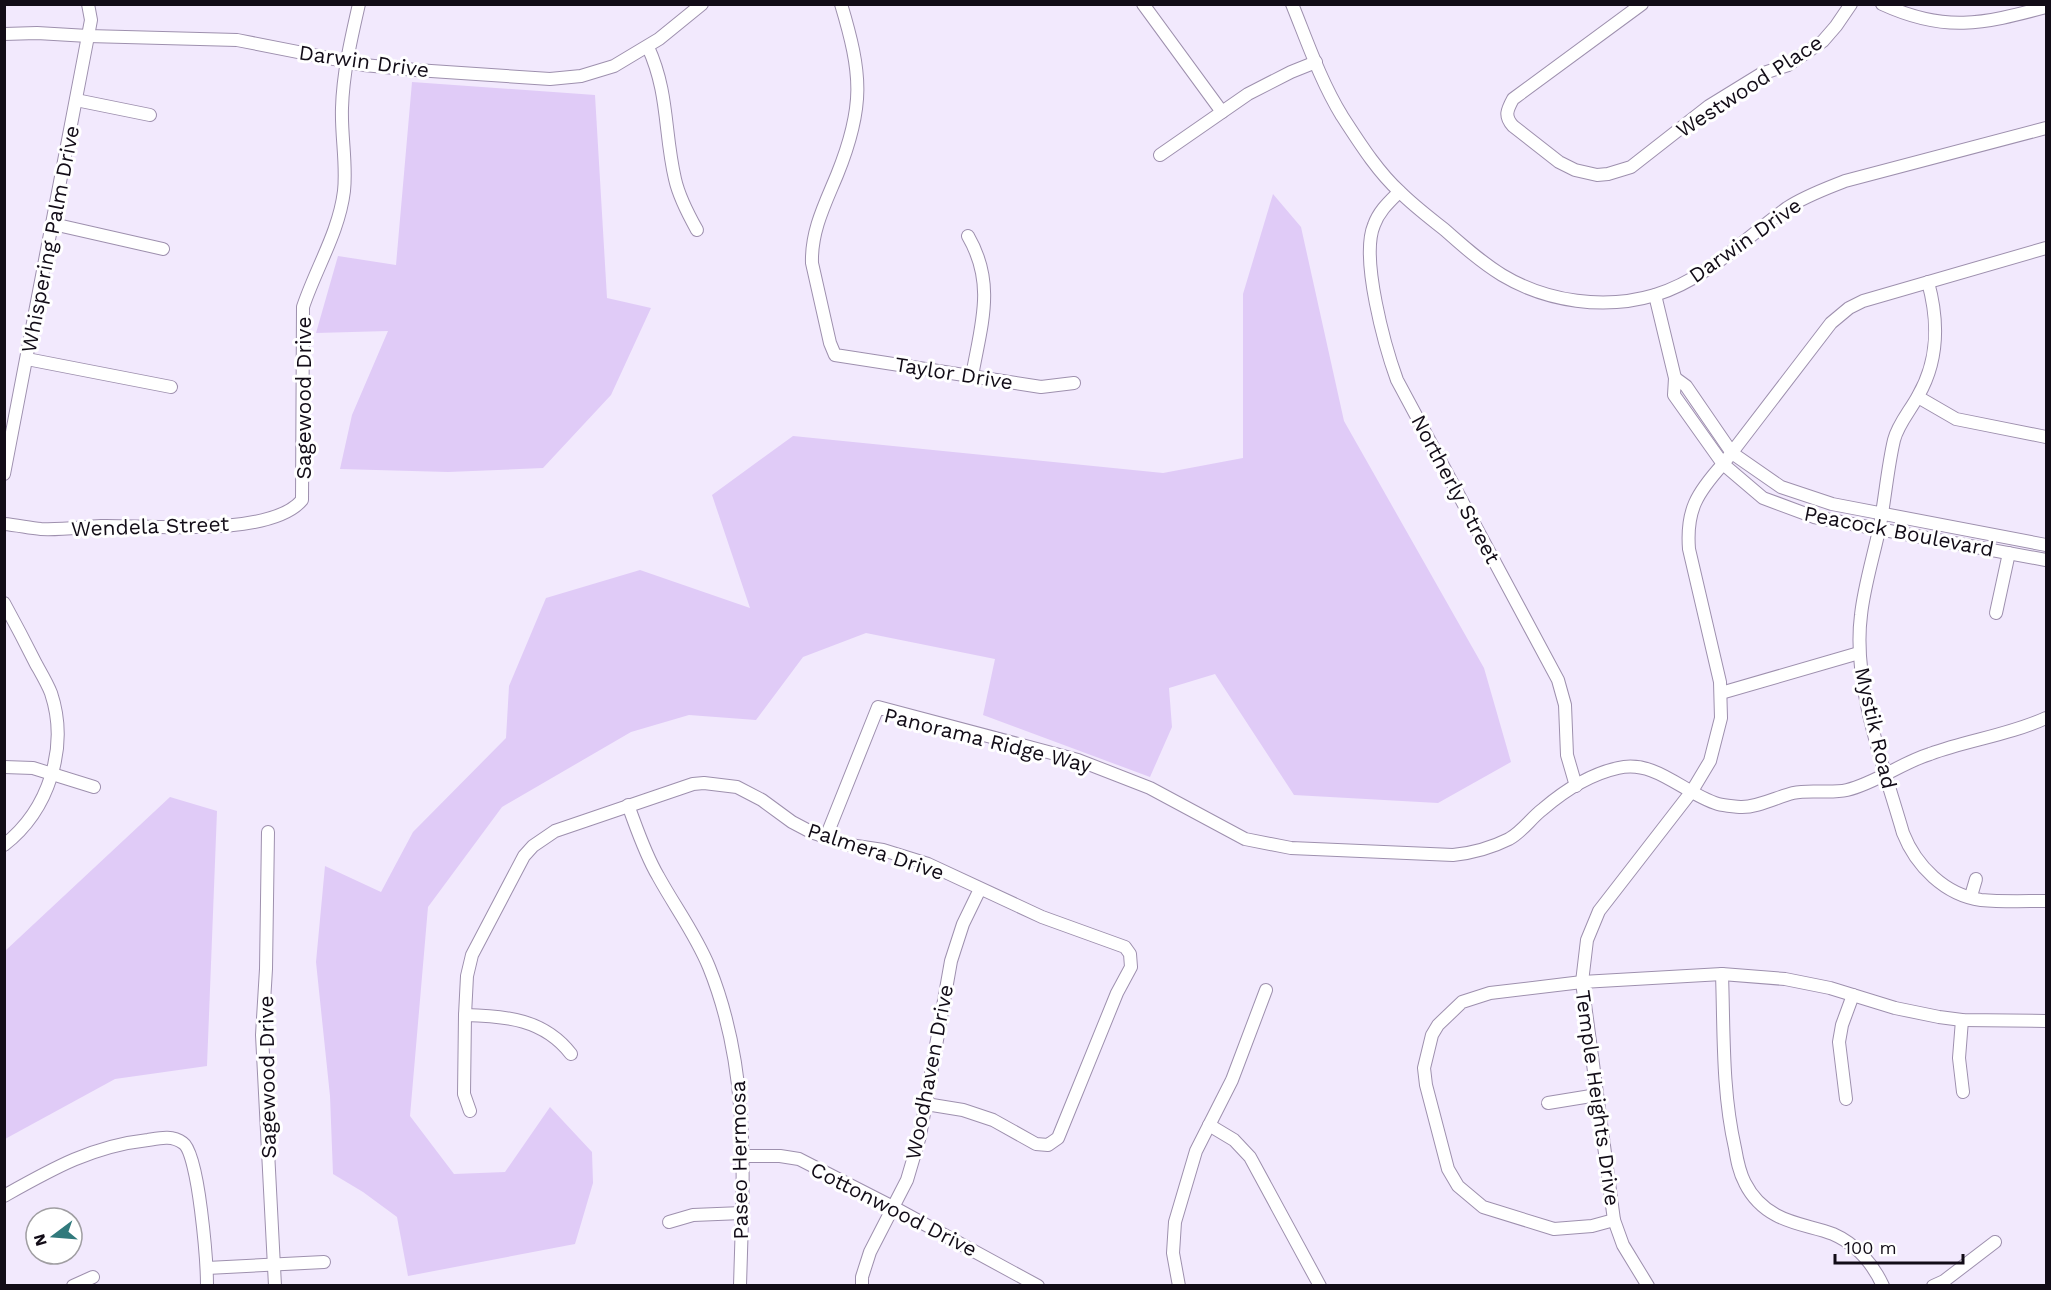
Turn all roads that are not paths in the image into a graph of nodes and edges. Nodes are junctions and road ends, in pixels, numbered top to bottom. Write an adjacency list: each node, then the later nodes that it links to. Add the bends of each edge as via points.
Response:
1 (88, 4): 12 (street, Whispering Palm Drive)
2 (358, 4): 14 (street, Sagewood Drive)
3 (702, 4): 13 (street, Darwin Drive)
4 (841, 4): 30 (street, Taylor Drive, via 856,63 857,107 845,155 817,225 812,249 830,343 835,355)
5 (1143, 4): 17 (street)
6 (1292, 4): 15 (street, Darwin Drive)
7 (1642, 4): 8 (street, Westwood Place, via 1513,99 1507,112 1513,126 1575,170 1597,176 1630,167 1709,106 1761,74 1788,65 1823,41)
8 (1851, 4)
9 (1882, 4): 10 (street, via 1935,22 1969,24)
10 (2046, 8)
11 (4, 34): 12 (street, Darwin Drive)
12 (88, 36): 14 (street, Darwin Drive, via 237,40); 16 (street, Whispering Palm Drive)
13 (648, 47): 14 (street, Darwin Drive, via 598,72 550,79); 23 (street, via 662,84 675,178)
14 (347, 62): 39 (street, Sagewood Drive, via 342,108 344,190 334,231 303,307 302,500)
15 (1316, 62): 17 (street, via 1248,94); 21 (street, Darwin Drive, via 1341,114)
16 (76, 100): 18 (street); 22 (street, Whispering Palm Drive)
17 (1222, 112): 20 (street)
18 (150, 115)
19 (2046, 128): 28 (street, Darwin Drive, via 1845,181 1814,193 1788,208 1716,264)
20 (1160, 155)
21 (1399, 192): 28 (street, Darwin Drive, via 1483,262 1543,294 1587,302); 54 (street, Northerly Street, via 1384,206 1373,225 1370,241 1373,288 1386,350 1397,380 1558,680 1565,705 1567,755)
22 (53, 224): 26 (street); 29 (street, Whispering Palm Drive)
23 (697, 230)
24 (968, 236): 30 (street, via 981,262 985,287)
25 (2046, 248): 27 (street, Temple Heights Drive)
26 (163, 249)
27 (1928, 282): 34 (street, Mystik Road, via 1934,304 1936,343 1930,373); 36 (street, Temple Heights Drive, via 1863,301 1831,323)
28 (1655, 295): 31 (street, Peacock Boulevard)
29 (27, 359): 33 (street); 38 (street, Whispering Palm Drive)
30 (972, 376): 32 (street, Taylor Drive, via 1041,387)
31 (1675, 378): 36 (street, Peacock Boulevard, via 1686,387); 37 (street, Peacock Boulevard, via 1674,395)
32 (1074, 383)
33 (171, 387)
34 (1918, 397): 35 (street, via 1956,419); 40 (street, Mystik Road, via 1895,438)
35 (2046, 437)
36 (1732, 453): 37 (street, Temple Heights Drive); 40 (street, Peacock Boulevard, via 1781,487 1832,504)
37 (1722, 464): 42 (street, Peacock Boulevard, via 1763,498 1814,517); 49 (street, Temple Heights Drive, via 1694,503 1688,530)
38 (4, 474)
39 (295, 509): 41 (street, Wendela Street, via 238,524 193,527 41,529)
40 (1882, 513): 42 (street, Mystik Road); 43 (street, Peacock Boulevard)
41 (4, 524)
42 (1879, 529): 44 (street, Peacock Boulevard); 48 (street, Mystik Road, via 1861,615)
43 (2046, 545)
44 (2009, 553): 45 (street, Peacock Boulevard); 47 (street)
45 (2046, 560)
46 (4, 603): 53 (street, via 50,692 57,720)
47 (1996, 613)
48 (1859, 653): 49 (street); 52 (street, Mystik Road, via 1865,695)
49 (1720, 693): 56 (street, Temple Heights Drive, via 1721,718 1710,761)
50 (2046, 718): 52 (street, via 1929,754)
51 (4, 767): 53 (street, via 33,768)
52 (1886, 773): 56 (street, via 1844,791 1795,792 1744,807 1718,804); 63 (street, Mystik Road, via 1908,848 1932,877)
53 (52, 774): 55 (street); 60 (street, via 30,820)
54 (1576, 786): 56 (street, via 1620,767 1645,768); 59 (street, Panorama Ridge Way, via 1510,838 1476,853 1291,848 1245,839 1150,788 1078,760 878,707)
55 (94, 787)
56 (1692, 791): 66 (street, Temple Heights Drive, via 1599,911 1587,940)
57 (628, 805): 59 (street, Palmera Drive, via 693,784 737,787 792,822); 69 (street, Palmera Drive, via 555,831 524,856 472,955); 80 (street, Paseo Hermosa, via 657,876 709,967 729,1027 742,1112)
58 (268, 832): 88 (street, Sagewood Drive, via 262,1035)
59 (826, 837): 62 (street, Palmera Drive, via 928,864)
60 (4, 845)
61 (1976, 879): 63 (street)
62 (980, 889): 77 (street, Woodhaven Drive, via 951,961); 77 (street, Palmera Drive, via 1125,947 1131,967 1058,1138 1048,1145 1036,1144 993,1120)
63 (1971, 896): 64 (street, Mystik Road, via 1979,900)
64 (2046, 902)
65 (1722, 974): 66 (street); 68 (street, via 1785,979); 100 (street, via 1726,1097 1744,1183 1774,1215 1844,1240 1866,1258)
66 (1582, 982): 74 (street, Temple Heights Drive); 84 (street, via 1490,993 1462,1002 1432,1035 1426,1056 1426,1085 1448,1169 1458,1186 1483,1207 1554,1229)
67 (1266, 990): 79 (street, via 1232,1080)
68 (1853, 995): 70 (street, via 1895,1008); 75 (street, via 1839,1042)
69 (465, 1015): 72 (street, via 519,1019 560,1040); 78 (street, Palmera Drive, via 464,1094)
70 (1962, 1020): 71 (street); 73 (street, via 1959,1058)
71 (2046, 1021)
72 (571, 1054)
73 (1963, 1092)
74 (1597, 1095): 76 (street); 84 (street, Temple Heights Drive)
75 (1846, 1099)
76 (1548, 1103)
77 (926, 1104): 82 (street, Woodhaven Drive, via 907,1180)
78 (470, 1111)
79 (1209, 1125): 97 (street, via 1196,1150 1175,1222 1173,1253); 98 (street, via 1234,1140 1250,1157)
80 (742, 1156): 82 (street, Cottonwood Drive, via 799,1160); 83 (street, Paseo Hermosa)
81 (4, 1196): 89 (street, via 92,1151 170,1137 188,1148 198,1185)
82 (893, 1207): 95 (street, Woodhaven Drive, via 870,1251); 96 (street, Cottonwood Drive)
83 (742, 1213): 85 (street, via 693,1215); 94 (street, Paseo Hermosa)
84 (1614, 1220): 99 (street, Temple Heights Drive, via 1623,1245)
85 (669, 1221)
86 (1995, 1242): 101 (street)
87 (324, 1262): 88 (street)
88 (273, 1266): 89 (street); 93 (street, Sagewood Drive)
89 (207, 1268): 92 (street)
90 (93, 1277): 91 (street)
91 (73, 1286)
92 (207, 1286)
93 (274, 1286)
94 (740, 1286)
95 (861, 1286)
96 (1038, 1286)
97 (1179, 1286)
98 (1320, 1286)
99 (1648, 1286)
100 (1883, 1286)
101 (1933, 1286)

